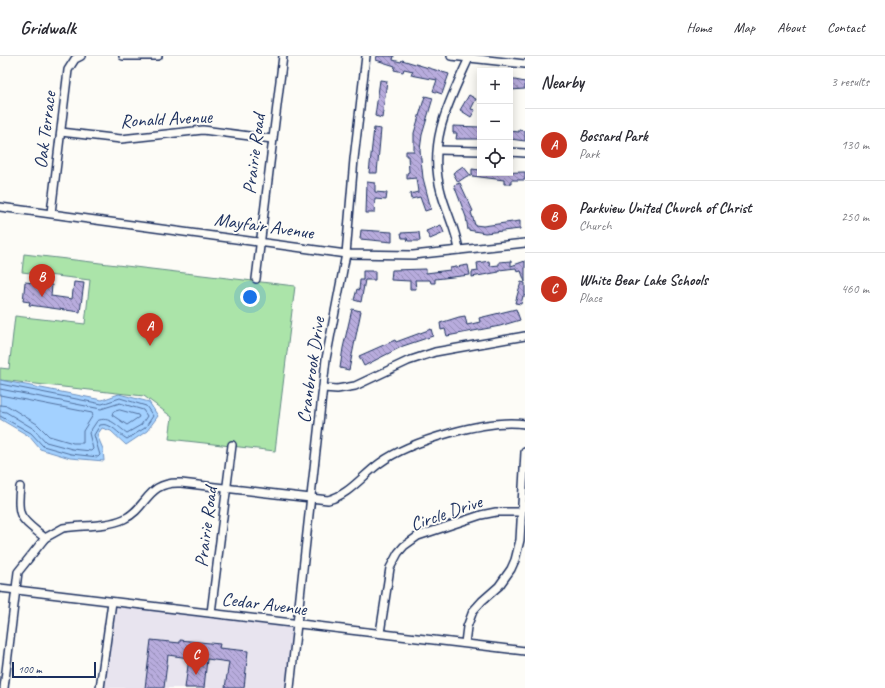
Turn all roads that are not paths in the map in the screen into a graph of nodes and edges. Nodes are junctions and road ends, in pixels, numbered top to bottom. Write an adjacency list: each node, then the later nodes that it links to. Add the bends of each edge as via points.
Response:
1 (81, 56): 9 (street, Oak Terrace, via 75,59 68,70)
2 (123, 56): 3 (street)
3 (158, 56)
4 (283, 56): 10 (street, Prairie Road)
5 (366, 56): 20 (street, Cranbrook Drive)
6 (451, 56): 7 (street)
7 (469, 58): 8 (street); 11 (street, via 443,116)
8 (525, 64)
9 (61, 132): 10 (street, Ronald Avenue, via 121,139 203,130); 16 (street, Oak Terrace)
10 (272, 139): 17 (street, Prairie Road)
11 (438, 150): 12 (street); 19 (street, via 438,180)
12 (477, 151)
13 (513, 152): 14 (street)
14 (525, 153)
15 (0, 207): 16 (street, Mayfair Avenue)
16 (51, 213): 17 (street, Mayfair Avenue)
17 (260, 241): 20 (street, Mayfair Avenue); 21 (street, Prairie Road)
18 (525, 243): 19 (street, Mayfair Avenue)
19 (459, 250): 20 (street, Mayfair Avenue, via 414,255)
20 (346, 254): 23 (street, Cranbrook Drive)
21 (256, 279)
22 (525, 336): 23 (street, via 435,352 408,361 355,386)
23 (323, 388): 29 (street, Cranbrook Drive)
24 (525, 424): 29 (street, via 496,423 418,443 379,463 341,495 328,500)
25 (232, 445): 28 (street, Prairie Road)
26 (525, 452): 30 (street)
27 (20, 488): 31 (street, via 20,515)
28 (227, 488): 29 (street); 31 (street, via 167,483 154,490 136,511 123,519 63,528); 35 (street, Prairie Road)
29 (312, 500): 36 (street, Cranbrook Drive)
30 (521, 512): 37 (street, Circle Drive, via 481,515 418,536 404,546 390,568); 38 (street, via 520,540 515,560 499,586 473,611)
31 (45, 538): 33 (street, via 21,566)
32 (0, 588): 33 (street, Cedar Avenue)
33 (15, 590): 34 (street, Cedar Avenue); 40 (street)
34 (112, 602): 35 (street, Cedar Avenue); 41 (street)
35 (211, 613): 36 (street, Cedar Avenue)
36 (297, 624): 37 (street, Cedar Avenue); 42 (street, Cranbrook Drive)
37 (380, 633): 38 (street, Cedar Avenue)
38 (465, 643): 39 (street, Cedar Avenue)
39 (525, 651)
40 (4, 688)
41 (100, 688)
42 (290, 688)

